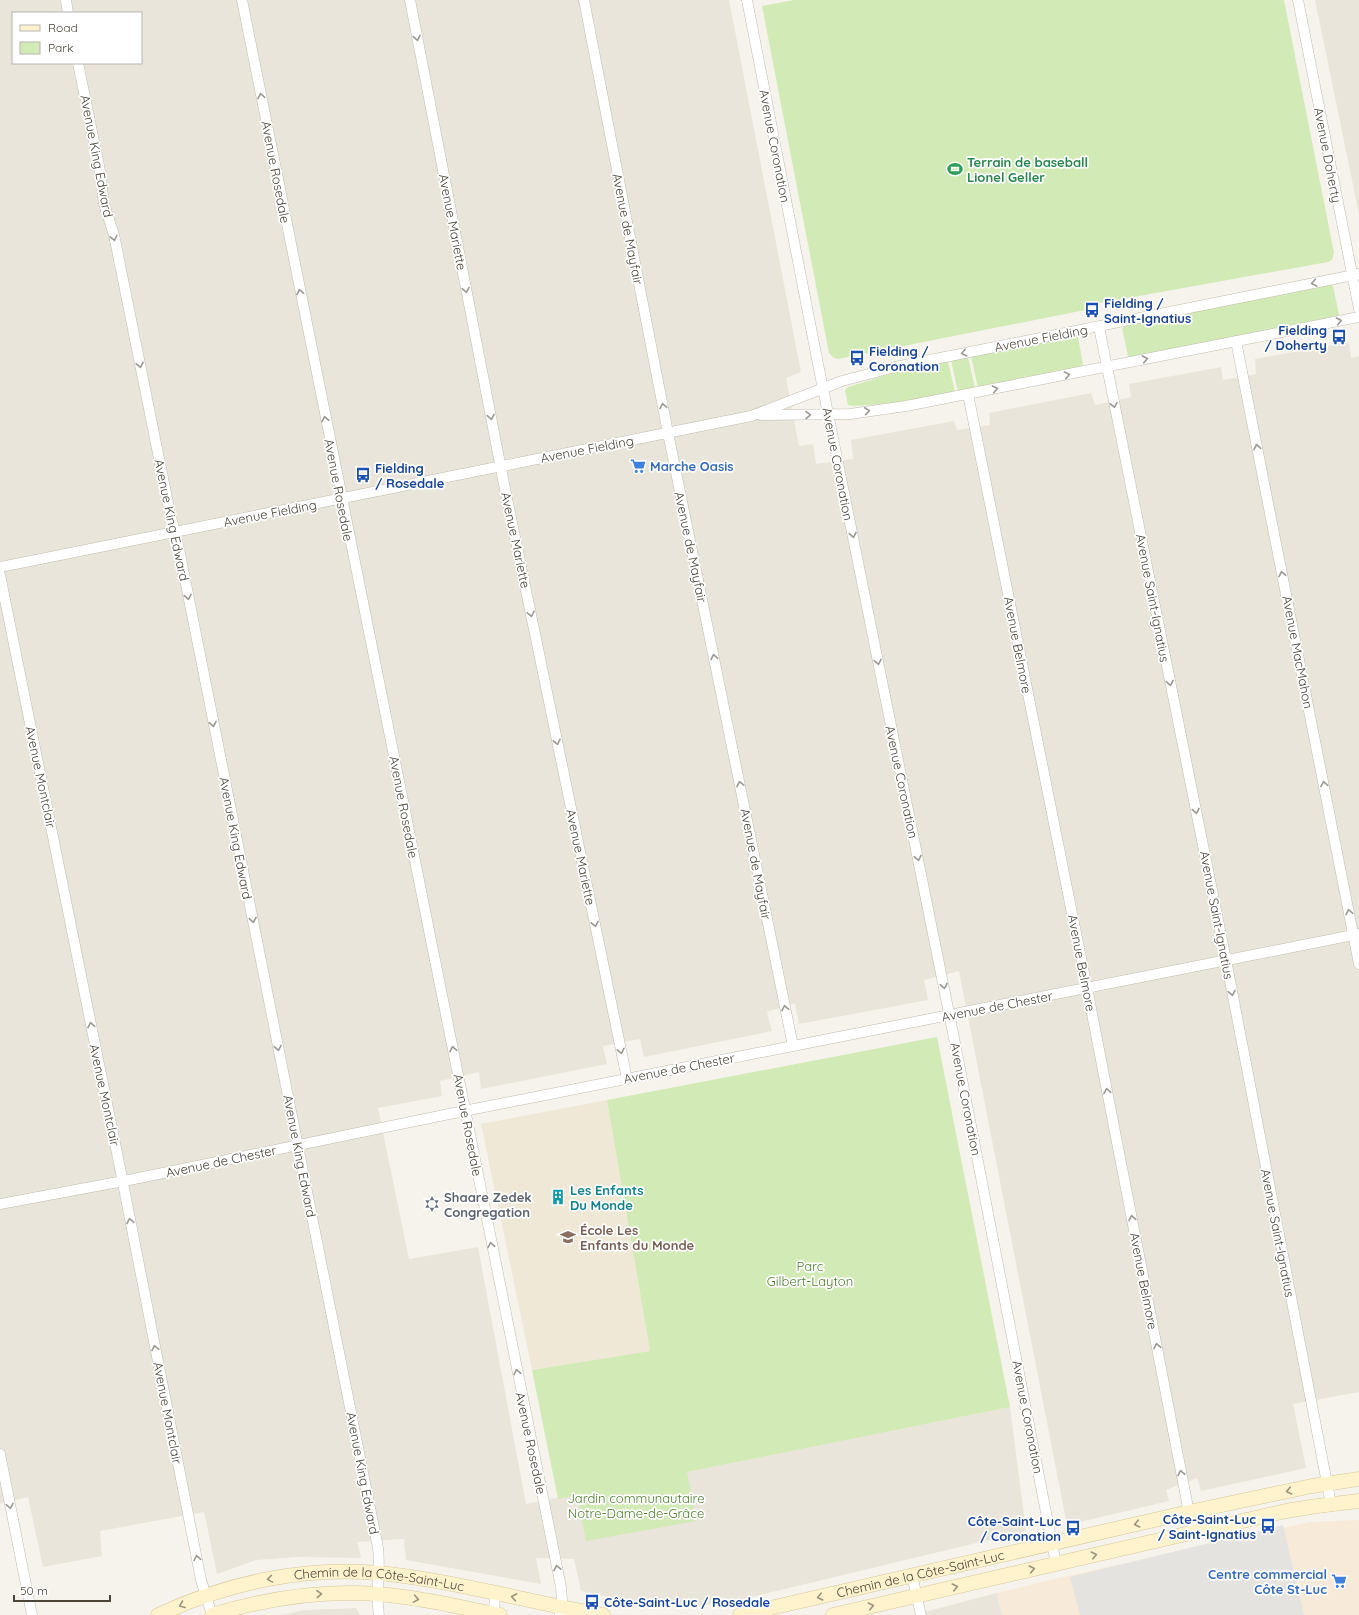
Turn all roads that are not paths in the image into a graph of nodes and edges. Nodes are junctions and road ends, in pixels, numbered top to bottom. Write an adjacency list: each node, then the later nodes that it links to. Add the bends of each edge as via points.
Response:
1 (66, 0): 7 (street)
2 (242, 0): 21 (street, Avenue Rosedale, one-way to 2)
3 (410, 0): 20 (street, Avenue Mariette, one-way to 20)
4 (584, 0): 19 (street, Avenue de Mayfair, one-way to 4)
5 (747, 0): 15 (street, Avenue Coronation)
6 (1298, 0): 9 (street, Avenue Doherty)
7 (68, 12)
8 (78, 64): 22 (street, Avenue King Edward, one-way to 22, via 100,171 104,204 114,236)
9 (1356, 275): 10 (street, Avenue Doherty); 12 (street, Avenue Fielding, one-way to 12)
10 (1359, 310)
11 (1359, 317): 13 (street, Avenue Fielding, one-way to 11)
12 (1099, 327): 14 (street, Avenue Saint-Ignatius); 15 (street, Avenue Fielding, one-way to 15, via 895,367)
13 (1236, 341): 14 (street, Avenue Fielding, one-way to 13); 25 (street, Avenue MacMahon, one-way to 13)
14 (1107, 366): 16 (street, Avenue Fielding, one-way to 14); 26 (street, Avenue Saint-Ignatius, one-way to 26)
15 (823, 388): 17 (street, Avenue Coronation); 18 (street, Avenue Fielding)
16 (968, 394): 17 (street, Avenue Fielding, one-way to 16, via 850,414); 28 (street, Avenue Belmore)
17 (828, 414): 18 (street, Avenue Fielding, one-way to 17); 29 (street, Avenue Coronation, one-way to 29)
18 (751, 416): 19 (street, Avenue Fielding)
19 (668, 433): 20 (street, Avenue Fielding); 30 (street, Avenue de Mayfair, one-way to 19)
20 (501, 466): 21 (street, Avenue Fielding); 31 (street, Avenue Mariette, one-way to 31)
21 (341, 499): 22 (street, Avenue Fielding); 32 (street, Avenue Rosedale, one-way to 21)
22 (175, 531): 23 (street, Avenue Fielding); 33 (street, Avenue King Edward, one-way to 33)
23 (0, 566)
24 (0, 574): 34 (street, Avenue Montclair, one-way to 24)
25 (1356, 935): 26 (street, Avenue de Chester); 27 (street, Avenue MacMahon)
26 (1226, 960): 28 (street, Avenue de Chester); 38 (street, Avenue Saint-Ignatius, one-way to 38)
27 (1359, 964)
28 (1087, 988): 29 (street, Avenue de Chester); 41 (street, Avenue Belmore, one-way to 28)
29 (950, 1016): 30 (street, Avenue de Chester); 43 (street, Avenue Coronation)
30 (793, 1046): 31 (street, Avenue de Chester)
31 (627, 1079): 32 (street, Avenue de Chester)
32 (465, 1111): 33 (street, Avenue de Chester); 51 (street, Avenue Rosedale, one-way to 32, via 561,1586)
33 (298, 1145): 34 (street, Avenue de Chester); 45 (street, Avenue King Edward, via 378,1548)
34 (122, 1181): 35 (street, Avenue de Chester); 49 (street, Avenue Montclair, one-way to 34)
35 (0, 1204)
36 (0, 1454): 52 (street, one-way to 52)
37 (1359, 1479): 38 (main road, Chemin de la Côte-Saint-Luc)
38 (1327, 1483): 40 (street, Avenue Saint-Ignatius); 41 (main road, Chemin de la Côte-Saint-Luc, one-way to 41)
39 (1359, 1501): 40 (main road, Chemin de la Côte-Saint-Luc)
40 (1331, 1504): 42 (main road, Chemin de la Côte-Saint-Luc, via 1286,1511)
41 (1189, 1512): 42 (street, Avenue Belmore); 43 (main road, Chemin de la Côte-Saint-Luc, one-way to 43)
42 (1193, 1533): 44 (main road, Chemin de la Côte-Saint-Luc, one-way to 42)
43 (1052, 1543): 44 (street, Avenue Coronation); 46 (main road, Chemin de la Côte-Saint-Luc)
44 (1056, 1564): 50 (main road, Chemin de la Côte-Saint-Luc, one-way to 44)
45 (379, 1573): 47 (main road, Chemin de la Côte-Saint-Luc); 48 (street, Avenue King Edward); 49 (main road, Chemin de la Côte-Saint-Luc, one-way to 49, via 327,1573 281,1577 248,1583)
46 (912, 1575): 50 (street); 58 (main road, Chemin de la Côte-Saint-Luc, one-way to 58)
47 (495, 1593): 51 (main road, Chemin de la Côte-Saint-Luc, one-way to 47); 56 (street)
48 (378, 1594): 54 (main road, Chemin de la Côte-Saint-Luc, one-way to 48, via 253,1603 290,1597); 55 (street, Avenue King Edward); 56 (main road, Chemin de la Côte-Saint-Luc, one-way to 56, via 404,1596)
49 (206, 1596): 53 (main road, Chemin de la Côte-Saint-Luc, one-way to 53); 54 (street, Avenue Montclair)
50 (917, 1596): 59 (main road, Chemin de la Côte-Saint-Luc, one-way to 50); 60 (street)
51 (561, 1611): 57 (main road, Chemin de la Côte-Saint-Luc)
52 (32, 1615)
53 (158, 1615)
54 (212, 1615)
55 (379, 1615)
56 (496, 1615)
57 (603, 1615)
58 (740, 1615)
59 (833, 1615)
60 (921, 1615)

